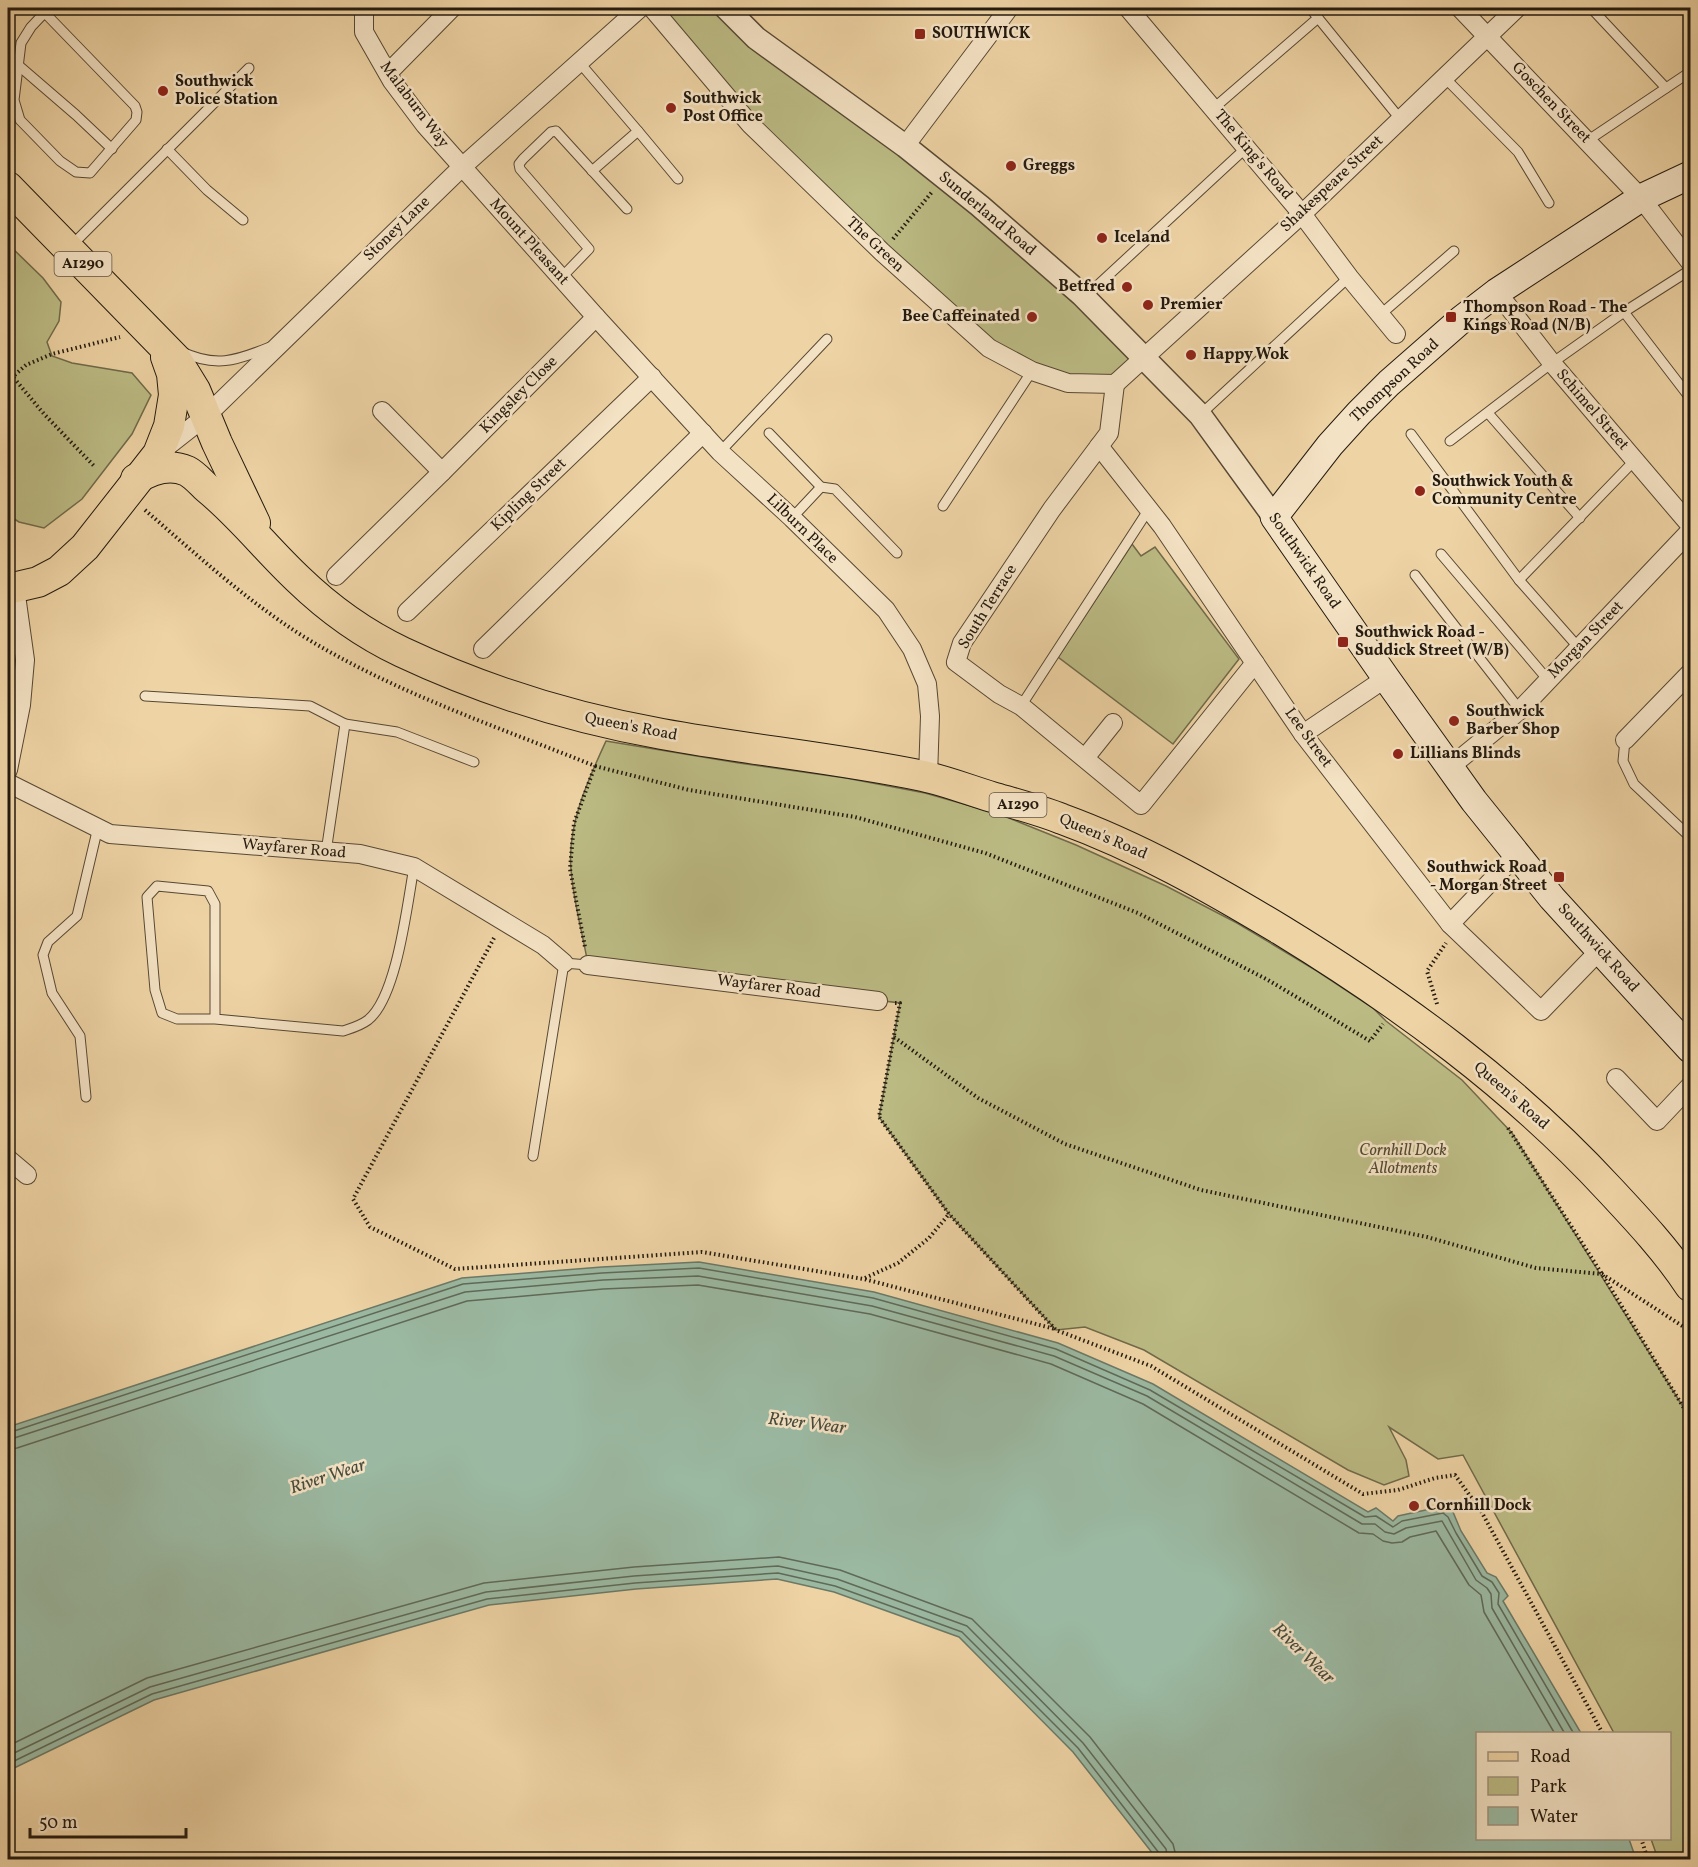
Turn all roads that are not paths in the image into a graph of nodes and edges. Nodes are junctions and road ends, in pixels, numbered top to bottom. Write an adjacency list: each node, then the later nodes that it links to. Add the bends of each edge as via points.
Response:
1 (364, 8): 19 (street, Malaburn Way, via 364,32)
2 (452, 8): 19 (street)
3 (640, 8): 15 (street, Stoney Lane)
4 (652, 8): 57 (street, The Green, via 750,124 882,252 989,348)
5 (726, 8): 26 (street, Sunderland Road, via 756,38)
6 (1009, 8): 26 (street)
7 (1128, 8): 22 (street, The King's Road)
8 (1310, 8): 13 (lane)
9 (1460, 8): 14 (street, Goschen Street)
10 (1517, 8): 14 (street, Shakespeare Street)
11 (1591, 8): 21 (lane)
12 (46, 10): 16 (lane, via 21,43); 28 (lane, via 135,106 136,120)
13 (1318, 18): 22 (lane); 23 (lane)
14 (1487, 37): 20 (street, Shakespeare Street); 25 (street, Goschen Street)
15 (579, 62): 24 (lane); 30 (street, Stoney Lane)
16 (18, 65): 28 (lane); 28 (lane, via 14,100 20,120 60,161 76,172 90,173)
17 (249, 68): 29 (lane)
18 (1690, 72): 21 (lane)
19 (387, 73): 30 (street, Malaburn Way)
20 (1445, 78): 23 (street, Shakespeare Street); 36 (lane, via 1518,152)
21 (1666, 88): 25 (lane)
22 (1214, 108): 27 (street, The King's Road)
23 (1401, 120): 38 (street, Shakespeare Street)
24 (638, 131): 31 (lane); 33 (lane)
25 (1587, 141): 35 (street, Goschen Street)
26 (905, 146): 47 (street, Sunderland Road)
27 (1247, 147): 38 (street, The King's Road); 47 (lane)
28 (112, 149)
29 (167, 149): 39 (lane); 40 (lane)
30 (462, 167): 44 (street, Mount Pleasant); 54 (street, Stoney Lane)
31 (592, 171): 37 (lane); 44 (lane, via 555,131 519,164 589,249)
32 (1690, 174): 35 (main road, Thompson Road)
33 (678, 179)
34 (8, 187): 40 (main road, A1290)
35 (1641, 198): 42 (street, Goschen Street); 46 (main road, Thompson Road)
36 (1549, 203)
37 (627, 209)
38 (1302, 214): 45 (street, The King's Road); 55 (street, Shakespeare Street)
39 (243, 220)
40 (68, 249): 52 (main road, A1290)
41 (1454, 251): 49 (lane)
42 (1690, 262)
43 (1690, 270): 48 (lane)
44 (561, 278): 50 (street, Mount Pleasant)
45 (1349, 278): 49 (street, The King's Road); 63 (lane)
46 (1497, 292): 56 (street, Schimel Street); 78 (main road, Thompson Road, via 1389,383 1330,445)
47 (1084, 298): 55 (street, Sunderland Road)
48 (1624, 312): 56 (lane); 60 (lane)
49 (1380, 315): 51 (street, The King's Road)
50 (596, 317): 58 (street, Lilburn Place); 73 (street, Kingsley Close)
51 (1396, 334)
52 (154, 335): 54 (lane, via 188,355 220,363); 64 (main road, A1290, via 176,359); 71 (main road, A1290, via 172,374 174,395 169,426)
53 (827, 339): 70 (lane)
54 (282, 342): 64 (street, Stoney Lane)
55 (1143, 357): 59 (street); 63 (street, Southwick Road)
56 (1552, 363): 62 (lane); 72 (street, Schimel Street)
57 (1032, 371): 59 (street, The Green, via 1068,383); 76 (lane)
58 (652, 377): 65 (street, Lilburn Place); 90 (street, Kipling Street)
59 (1115, 384): 69 (street, South Terrace, via 1109,433)
60 (1690, 398)
61 (382, 411): 73 (street)
62 (1488, 412): 68 (lane); 80 (lane)
63 (1200, 415): 78 (street, Southwick Road)
64 (206, 416): 71 (street, Stoney Lane); 83 (main road, A1290)
65 (704, 433): 70 (street, Lilburn Place); 92 (street)
66 (769, 433): 75 (lane)
67 (1411, 434): 88 (lane)
68 (1450, 441)
69 (1099, 446): 77 (street, Lee Street); 98 (street, South Terrace, via 962,643 956,662)
70 (720, 452): 79 (street, Lilburn Place)
71 (158, 454): 74 (main road, A1290)
72 (1635, 460): 80 (lane); 81 (street, Schimel Street)
73 (442, 472): 87 (street, Kingsley Close)
74 (136, 479): 83 (main road, A1290, via 165,467 188,471); 89 (main road, A1290, via 85,547 59,571 38,582)
75 (822, 487): 79 (lane); 84 (lane, via 835,489)
76 (943, 506)
77 (1149, 509): 93 (street, Lee Street); 98 (lane)
78 (1274, 517): 95 (main road, Southwick Road)
79 (792, 518): 108 (street, Lilburn Place, via 886,610 912,649 927,684)
80 (1580, 518): 88 (lane)
81 (1690, 525)
82 (1690, 531): 91 (street, Morgan Street)
83 (264, 542): 108 (main road, Queen's Road / A1290, via 296,578 381,642 443,672 503,694 573,715 662,734)
84 (897, 553)
85 (1441, 554): 96 (lane)
86 (1415, 575): 99 (lane)
87 (336, 576)
88 (1520, 580): 91 (lane)
89 (11, 588): 107 (street, via 25,660)
90 (406, 612)
91 (1579, 648): 96 (street, Morgan Street)
92 (483, 649)
93 (1255, 663): 102 (street, Lee Street); 104 (street, South Terrace, via 1141,805)
94 (1690, 673): 103 (street)
95 (1386, 678): 102 (street); 106 (main road, Southwick Road)
96 (1548, 680): 99 (street, Morgan Street)
97 (145, 696): 101 (lane, via 310,706)
98 (1021, 705): 104 (street, South Terrace)
99 (1520, 710): 106 (street, Morgan Street)
100 (1113, 723): 104 (street)
101 (345, 724): 105 (lane, via 397,732); 112 (lane)
102 (1304, 734): 115 (street, Lee Street)
103 (1625, 740): 111 (lane, via 1623,761 1634,784)
104 (1085, 758)
105 (474, 762)
106 (1450, 767): 113 (main road, Southwick Road)
107 (8, 770)
108 (928, 777): 128 (main road, Queen's Road / A1290, via 1062,819 1148,855 1225,896 1352,974 1483,1071 1536,1116)
109 (8, 783): 110 (street, Wayfarer Road)
110 (98, 827): 112 (street, Wayfarer Road, via 110,834); 124 (lane, via 76,916 48,942 43,955 52,993 80,1036)
111 (1690, 837)
112 (326, 852): 114 (street, Wayfarer Road, via 360,854)
113 (1517, 854): 115 (street); 116 (main road, Southwick Road)
114 (414, 867): 117 (street, Wayfarer Road, via 543,945); 120 (lane, via 389,988 370,1019 343,1030)
115 (1453, 926): 116 (street, Lee Street, via 1540,1011)
116 (1600, 950): 121 (main road, Southwick Road)
117 (564, 963): 118 (lane); 125 (lane)
118 (588, 966): 119 (street, Wayfarer Road)
119 (878, 1001)
120 (215, 1019): 120 (lane, via 177,1019 162,1013 155,990 147,897 157,886 208,891 215,904)
121 (1690, 1049)
122 (1616, 1078): 123 (street, via 1657,1121)
123 (1690, 1086)
124 (86, 1098)
125 (533, 1156)
126 (8, 1159): 127 (street)
127 (27, 1175)
128 (1686, 1270)

